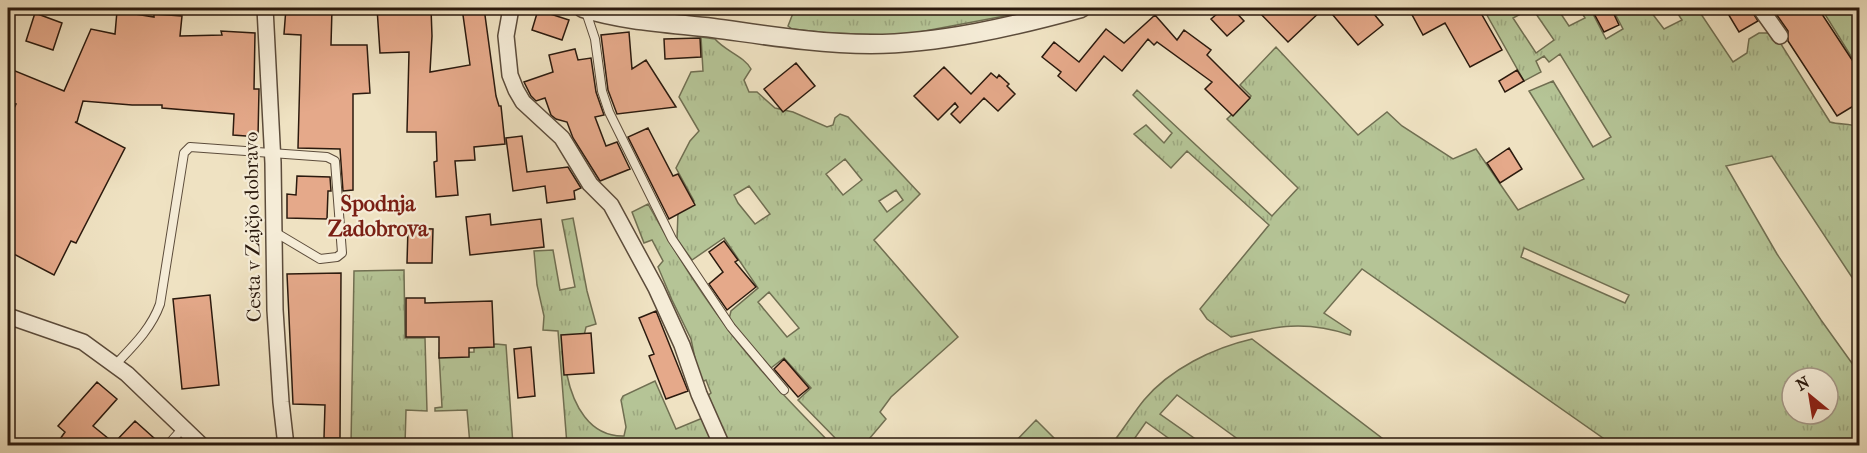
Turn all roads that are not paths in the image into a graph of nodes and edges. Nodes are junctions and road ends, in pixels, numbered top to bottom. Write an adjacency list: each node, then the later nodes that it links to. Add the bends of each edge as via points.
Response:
1 (265, 8): 7 (street, Cesta v Zajčjo dobravo)
2 (511, 8): 16 (street, via 506,36 510,75 516,90 530,110 562,138 590,184 611,205 656,288)
3 (584, 8): 4 (street, via 636,19 812,41 868,44 941,38); 11 (lane, via 595,39 609,112 672,239 730,327)
4 (1080, 8)
5 (1760, 8): 6 (street)
6 (1780, 36)
7 (272, 154): 8 (street, Cesta v Zajčjo dobravo); 8 (lane, via 327,157 334,161 342,253 320,258); 10 (lane, via 204,147 190,147 184,153 160,304 147,331)
8 (273, 231): 15 (street, Cesta v Zajčjo dobravo)
9 (8, 316): 10 (street, via 83,342)
10 (115, 365): 12 (street)
11 (784, 390)
12 (183, 428): 13 (lane); 14 (street)
13 (167, 446)
14 (202, 446)
15 (286, 446)
16 (722, 446)

